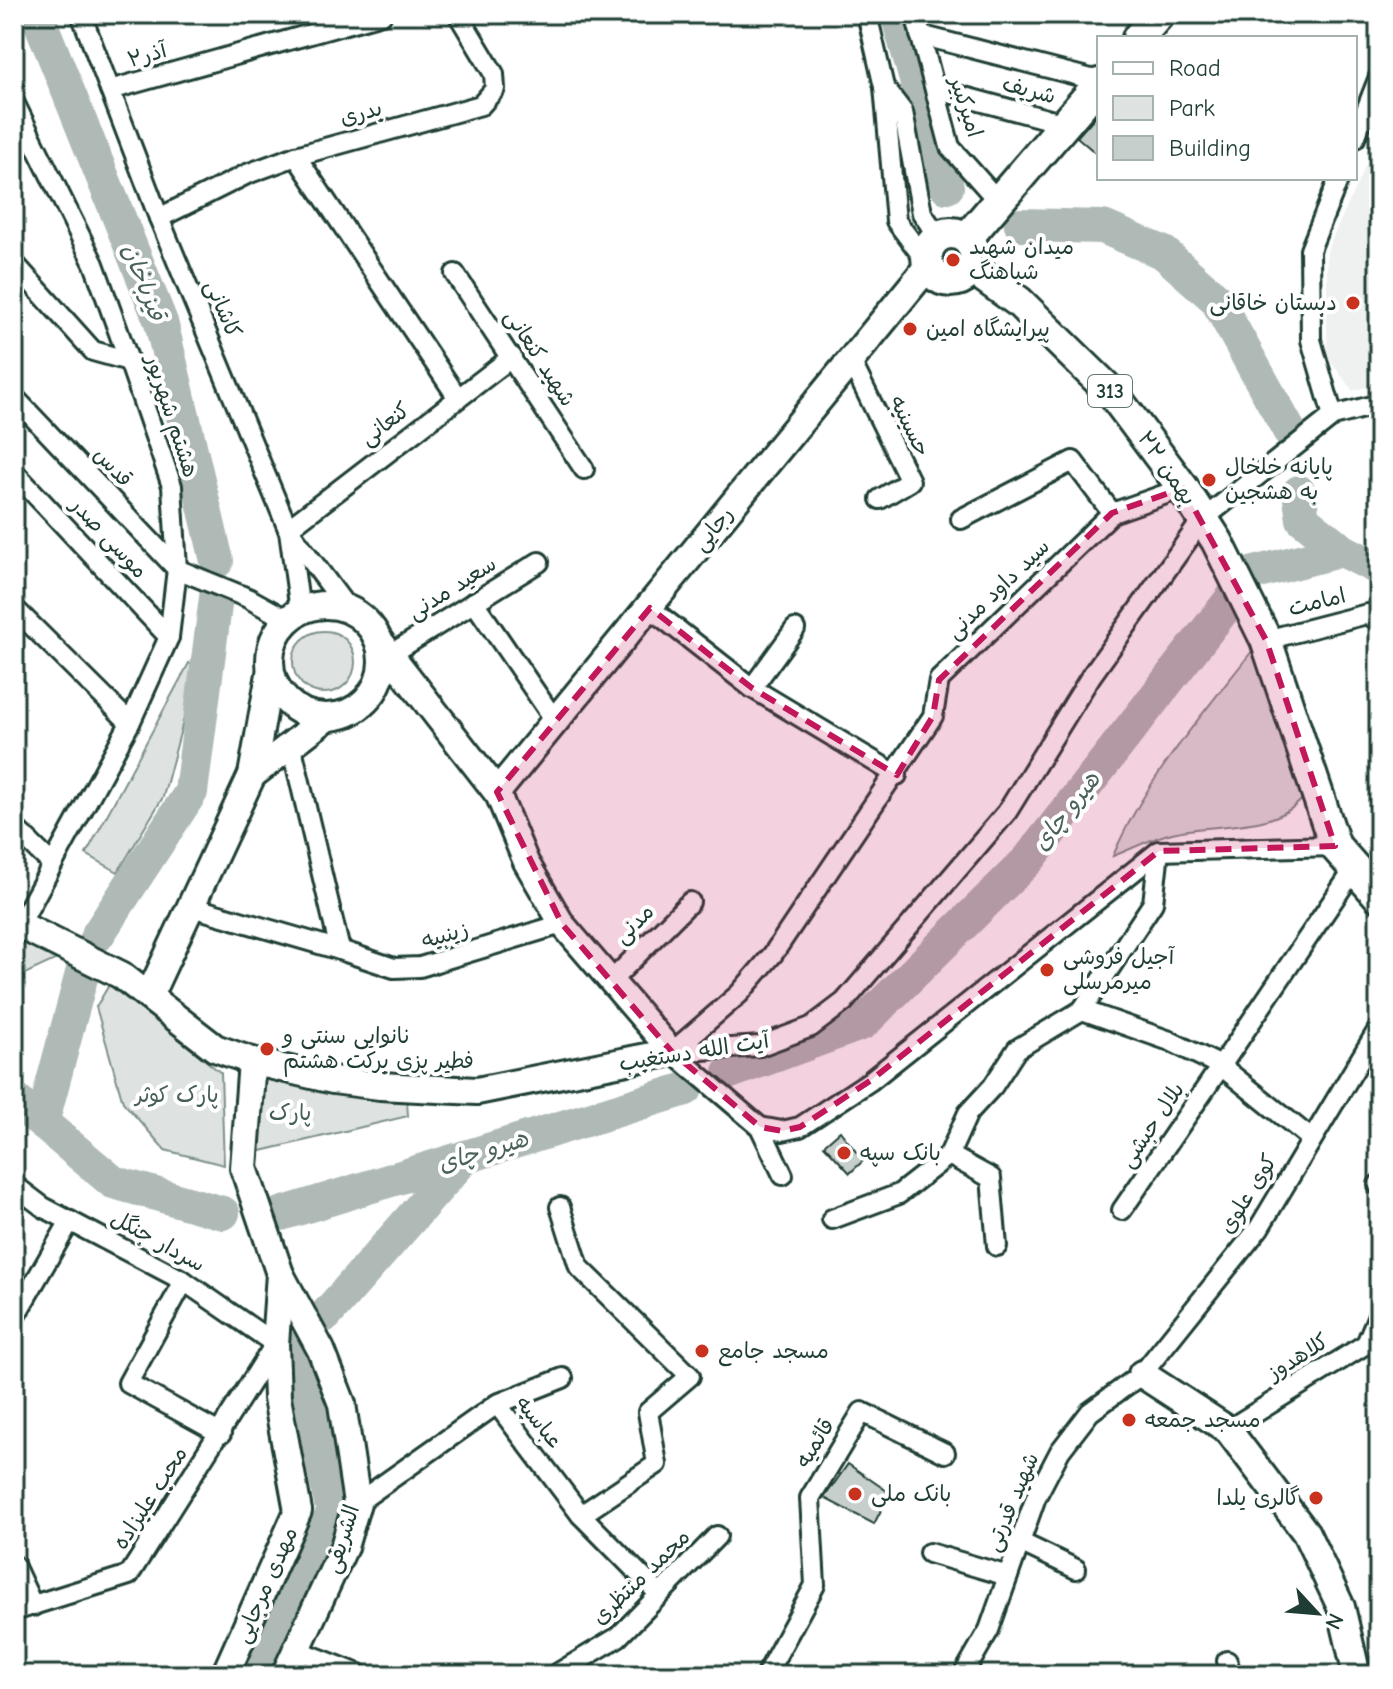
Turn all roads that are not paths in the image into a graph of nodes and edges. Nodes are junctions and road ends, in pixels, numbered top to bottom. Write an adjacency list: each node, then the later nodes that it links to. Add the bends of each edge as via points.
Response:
1 (81, 14): 14 (street, کاشانی)
2 (382, 14): 14 (street, آذر۲)
3 (458, 14): 18 (street, بدری, via 494,74 495,89 481,105)
4 (867, 14): 12 (street)
5 (915, 14): 7 (street, امیرکبیر)
6 (1159, 14): 8 (main road)
7 (920, 35): 10 (street); 13 (street, امیرکبیر)
8 (1140, 36)
9 (1379, 77): 17 (street)
10 (1097, 81)
11 (1097, 84): 16 (main road)
12 (884, 87): 22 (street, via 903,112 922,213); 24 (street, via 896,221)
13 (935, 89): 16 (street, شریف); 20 (street, امیرکبیر, via 950,147)
14 (110, 90): 21 (street, کاشانی)
15 (14, 102): 27 (street, هشتم شهریور, via 94,264)
16 (1065, 124): 20 (main road)
17 (1357, 133)
18 (296, 156): 21 (street, بدری); 30 (street)
19 (1338, 180): 32 (street, via 1310,250 1311,340)
20 (998, 201): 22 (main road)
21 (159, 218): 39 (street, کاشانی)
22 (959, 248): 24 (main road, via 929,249); 24 (main road, via 961,278 946,280); 35 (main road, ۲۲ بهمن / 313, via 1113,394)
23 (14, 263): 27 (street, via 93,351)
24 (929, 265): 28 (main road, رجایی)
25 (455, 274): 26 (street, شهید کنعانی)
26 (512, 357): 30 (street, کنعانی); 33 (street, شهید کنعانی)
27 (129, 361): 42 (street, هشتم شهریور, via 172,486)
28 (851, 361): 36 (street, حسینیه, via 910,481); 46 (main road, رجایی)
29 (14, 397): 42 (street, قدس)
30 (458, 398): 39 (street, کنعانی)
31 (1379, 404): 32 (street)
32 (1333, 416): 40 (street, آیت الله دستغیب)
33 (584, 469)
34 (14, 472): 50 (street, موسی صدر)
35 (1183, 488): 37 (street, سید داود مدنی); 40 (main road, ۲۲ بهمن / 313)
36 (880, 499)
37 (1112, 513): 38 (street, via 1073,461); 62 (street, سید داود مدنی, via 939,680 933,716)
38 (961, 519)
39 (288, 529): 45 (street, کاشانی); 47 (street)
40 (1210, 530): 51 (main road, 313); 79 (street, آیت الله دستغیب, via 1091,676 1007,812 844,1002 811,1027 760,1046)
41 (539, 562): 43 (street, سعید مدنی)
42 (177, 569): 47 (street); 50 (street, هشتم شهریور)
43 (474, 602): 52 (street, سعید مدنی); 58 (street)
44 (14, 608): 59 (street)
45 (347, 608): 47 (main road, via 315,606); 52 (main road, via 370,625)
46 (650, 608): 54 (street); 58 (main road, رجایی)
47 (293, 615): 53 (main road, via 274,637)
48 (1379, 621): 51 (street, امامت, via 1367,614)
49 (795, 629): 54 (street)
50 (169, 637): 59 (street, هشتم شهریور)
51 (1266, 640): 65 (main road, 313)
52 (384, 646): 55 (main road); 56 (main road, via 382,669)
53 (270, 674): 57 (main road, via 290,706); 61 (main road)
54 (752, 688): 62 (street)
55 (420, 689): 56 (main road); 63 (main road)
56 (369, 698): 57 (main road, via 342,716)
57 (326, 718): 60 (main road)
58 (556, 722): 63 (main road, رجایی)
59 (130, 723): 67 (street, هشتم شهریور)
60 (291, 744): 61 (main road); 74 (street)
61 (252, 775): 71 (main road)
62 (897, 775): 79 (street, سید داود مدنی, via 773,954)
63 (497, 792): 73 (street, via 526,862)
64 (14, 827): 67 (street)
65 (1335, 846): 66 (street); 68 (main road, 313)
66 (1159, 851): 77 (street, via 1153,903); 82 (street, via 870,1081 800,1127)
67 (52, 864): 72 (street, هشتم شهریور)
68 (1355, 868): 69 (main road, 313); 81 (street, بلال حبشی)
69 (1379, 896)
70 (690, 902): 75 (street, مدنی)
71 (192, 907): 74 (street, زینبیه); 76 (main road)
72 (17, 923): 76 (main road, آیت الله دستغیب, via 121,975)
73 (562, 924): 74 (street, زینبیه, via 420,967 394,968); 75 (street)
74 (340, 950)
75 (612, 980): 79 (street)
76 (149, 996): 80 (main road, آیت الله دستغیب, via 215,1048)
77 (1082, 1010): 81 (street, via 1170,1041); 84 (street, via 1017,1049 968,1113)
78 (1379, 1028): 83 (street, کوی علوی)
79 (682, 1060): 80 (main road, آیت الله دستغیب, via 477,1091 380,1086); 82 (street)
80 (252, 1061): 92 (main road, via 244,1168)
81 (1221, 1066): 83 (street); 88 (street, بلال حبشی)
82 (760, 1127): 85 (street)
83 (1310, 1138): 97 (street, کوی علوی, via 1259,1228)
84 (949, 1155): 89 (street, via 899,1194); 91 (street, via 991,1178)
85 (783, 1175)
86 (14, 1185): 90 (street, سردار جنگل)
87 (560, 1207): 104 (street, via 579,1267 690,1376 648,1412 657,1464)
88 (1122, 1210)
89 (832, 1219)
90 (70, 1221): 93 (street, سردار جنگل); 95 (street)
91 (997, 1246)
92 (280, 1274): 96 (main road, مهدی مرجایی); 103 (main road, الشریفی, via 321,1350 342,1404)
93 (184, 1281): 96 (street, سردار جنگل); 101 (street, via 128,1383)
94 (1379, 1313): 100 (street, کلاهدوز, via 1366,1344)
95 (14, 1318)
96 (275, 1344): 101 (street, محب علیزاده); 115 (main road, مهدی مرجایی, via 277,1398 298,1511)
97 (1142, 1374): 100 (main road); 106 (street, شهید قدرتی, via 1090,1412 1060,1451)
98 (563, 1378): 99 (street)
99 (497, 1404): 103 (street, عباسیه); 104 (street, عباسیه)
100 (1228, 1430): 121 (main road, via 1306,1533 1341,1607)
101 (221, 1434): 112 (street, محب علیزاده, via 129,1575)
102 (945, 1453): 119 (street, قائمیه, via 862,1412 810,1498 815,1585)
103 (357, 1503): 114 (main road, الشریفی, via 344,1547)
104 (581, 1515): 111 (street, عباسیه)
105 (717, 1536): 111 (street, محمد منتظری)
106 (1020, 1542): 109 (street); 110 (street, شهید قدرتی)
107 (929, 1553): 110 (street)
108 (14, 1565): 112 (street)
109 (1076, 1569)
110 (1008, 1576): 120 (street, شهید قدرتی, via 989,1630)
111 (658, 1593): 118 (street, محمد منتظری, via 618,1637)
112 (33, 1606): 113 (street, محب علیزاده)
113 (14, 1611)
114 (297, 1650): 116 (main road, الشریفی); 117 (street)
115 (225, 1675)
116 (285, 1675)
117 (361, 1675)
118 (555, 1675)
119 (766, 1675)
120 (963, 1675)
121 (1357, 1675)

